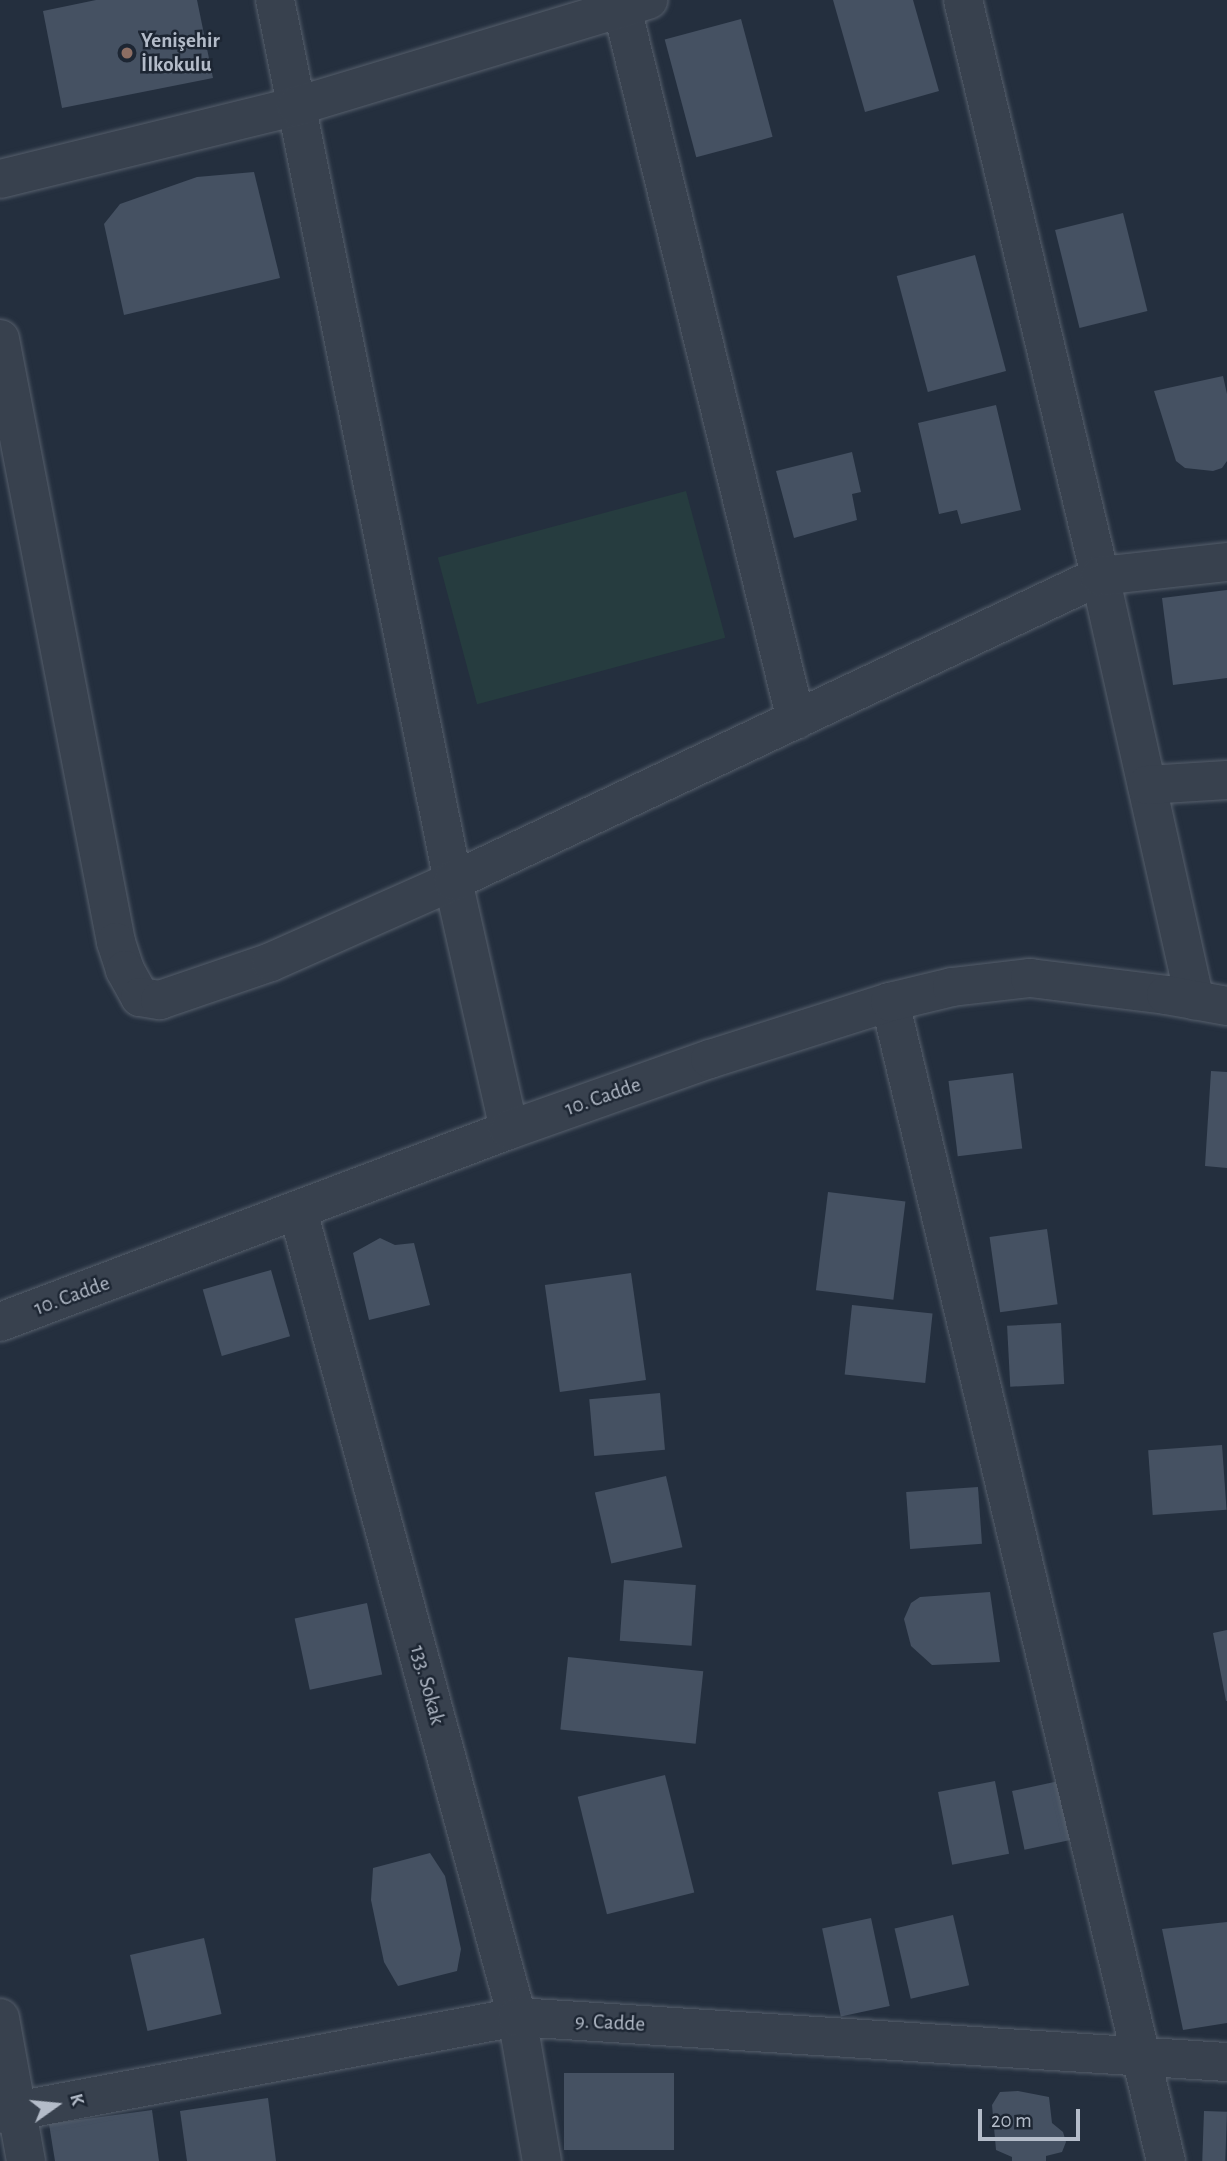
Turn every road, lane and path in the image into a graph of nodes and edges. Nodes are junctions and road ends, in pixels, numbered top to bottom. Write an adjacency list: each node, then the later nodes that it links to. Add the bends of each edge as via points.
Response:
1 (275, 0): 4 (street)
2 (963, 0): 8 (street)
3 (635, 4): 4 (street); 9 (street)
4 (297, 106): 5 (street); 12 (street)
5 (0, 179)
6 (0, 339): 12 (street, via 116,942 140,997 160,1000 271,962)
7 (1227, 562): 8 (street)
8 (1100, 576): 9 (street); 11 (street)
9 (796, 720): 12 (street)
10 (1227, 780): 11 (street)
11 (1147, 785): 14 (street)
12 (453, 881): 15 (street)
13 (890, 1002): 14 (street, 10. Cadde, via 952,987 1030,978); 15 (street, 10. Cadde); 20 (street)
14 (1211, 1003)
15 (509, 1130): 16 (street, 10. Cadde)
16 (298, 1211): 17 (street, 10. Cadde); 18 (street, 133. Sokak)
17 (0, 1322)
18 (517, 2017): 20 (street, 9. Cadde); 22 (street, 9. Cadde); 24 (street, 133. Sokak)
19 (0, 2018): 22 (street)
20 (1142, 2055): 21 (street, 9. Cadde); 25 (street)
21 (1227, 2062)
22 (8, 2113): 23 (street)
23 (26, 2161)
24 (542, 2161)
25 (1166, 2161)

